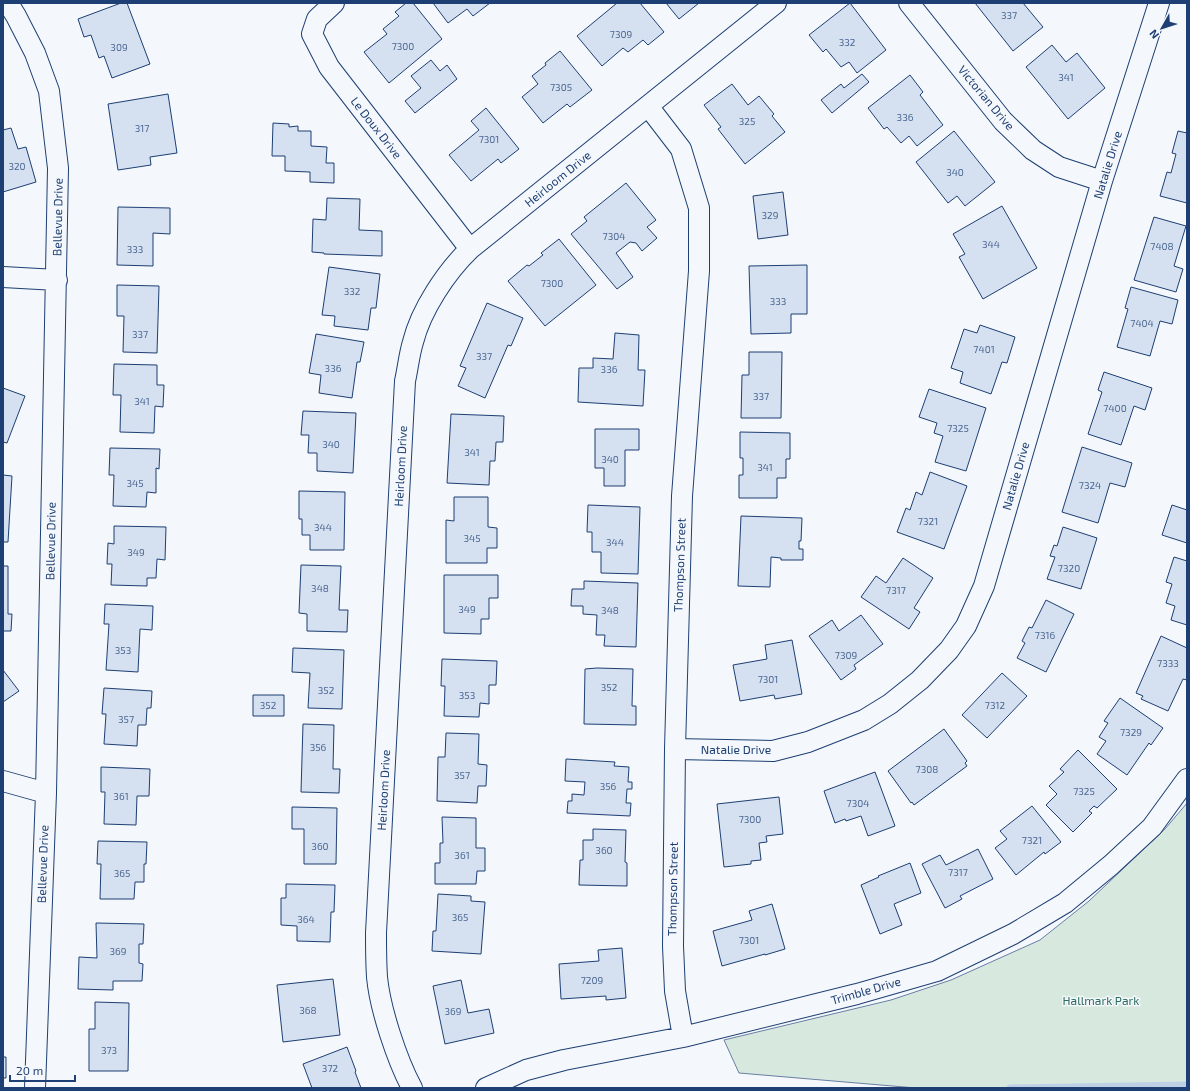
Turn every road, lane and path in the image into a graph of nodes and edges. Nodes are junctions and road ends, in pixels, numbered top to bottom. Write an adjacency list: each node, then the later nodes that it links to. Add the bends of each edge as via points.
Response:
1 (8, 3): 10 (street, Bellevue Drive, via 35,53 49,91 58,168)
2 (334, 3): 8 (street, Le Doux Drive, via 317,19 312,34 329,67)
3 (776, 3): 6 (street, Heirloom Drive)
4 (909, 3): 7 (street, Victorian Drive, via 1003,121 1033,150 1059,166)
5 (1159, 3): 7 (street, Natalie Drive)
6 (648, 106): 8 (street, Heirloom Drive); 11 (street, Thompson Street, via 681,149 699,208 699,271 682,496)
7 (1102, 181): 11 (street, Natalie Drive, via 984,586 966,626 949,650 920,680 890,704 864,720 808,742 773,751)
8 (470, 249): 17 (street, Heirloom Drive, via 458,261 425,309 413,342 405,381 376,934 377,977 382,1005)
9 (3, 277): 10 (street)
10 (57, 280): 14 (street, Bellevue Drive)
11 (675, 749): 15 (street, Thompson Street, via 673,946 675,992)
12 (1187, 779): 15 (street, Trimble Drive, via 1152,827 1111,865 1065,903 1013,934 936,971 857,994)
13 (3, 781): 14 (street)
14 (46, 793): 16 (street, Bellevue Drive)
15 (684, 1037): 18 (street, Trimble Drive, via 564,1060 526,1070)
16 (35, 1088)
17 (412, 1088)
18 (486, 1088)

